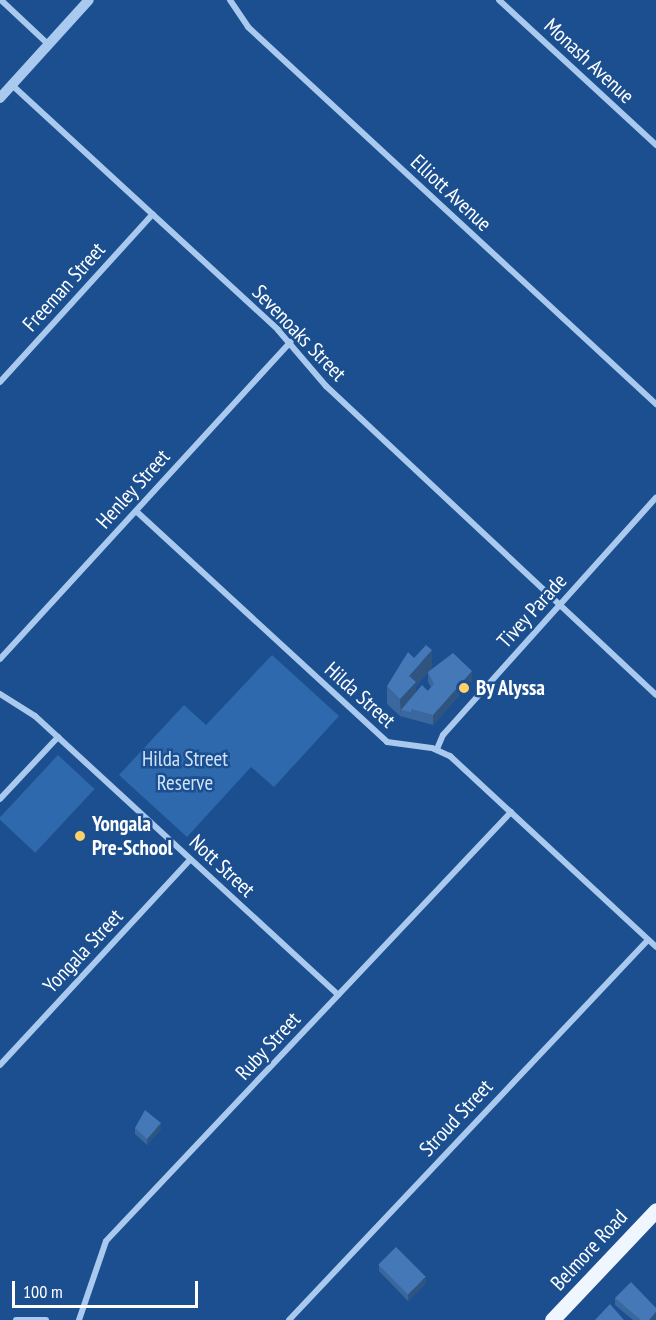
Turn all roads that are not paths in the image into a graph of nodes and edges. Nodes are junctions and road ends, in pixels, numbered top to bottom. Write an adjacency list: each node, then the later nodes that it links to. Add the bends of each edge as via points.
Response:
1 (1, 0): 5 (street)
2 (90, 0): 5 (street)
3 (230, 0): 12 (street, Elliott Avenue, via 248,27)
4 (499, 0): 8 (street, Monash Avenue)
5 (49, 45): 6 (street)
6 (12, 85): 7 (street); 9 (street, Sevenoaks Street)
7 (0, 98)
8 (656, 146)
9 (153, 214): 10 (street, Sevenoaks Street); 11 (street, Freeman Street)
10 (290, 342): 14 (street, Henley Street); 15 (street, Sevenoaks Street, via 326,386)
11 (0, 382)
12 (656, 404)
13 (656, 498): 15 (street, Tivey Parade)
14 (136, 511): 16 (street, Henley Street); 20 (street, Hilda Street, via 387,742)
15 (560, 604): 18 (street, Sevenoaks Street); 20 (street, Tivey Parade, via 443,735)
16 (0, 659)
17 (0, 694): 19 (street, Nott Street)
18 (656, 695)
19 (58, 737): 21 (street); 23 (street, Nott Street)
20 (437, 749): 22 (street)
21 (0, 799)
22 (511, 812): 24 (street); 26 (street, Ruby Street)
23 (190, 860): 26 (street, Nott Street); 27 (street, Yongala Street)
24 (648, 940): 25 (street); 33 (street, Stroud Street)
25 (656, 947)
26 (338, 995): 32 (street, Ruby Street, via 106,1241)
27 (0, 1065)
28 (656, 1210): 29 (main road, Belmore Road)
29 (556, 1319)
30 (16, 1320): 31 (street)
31 (46, 1320)
32 (79, 1320)
33 (289, 1320)

